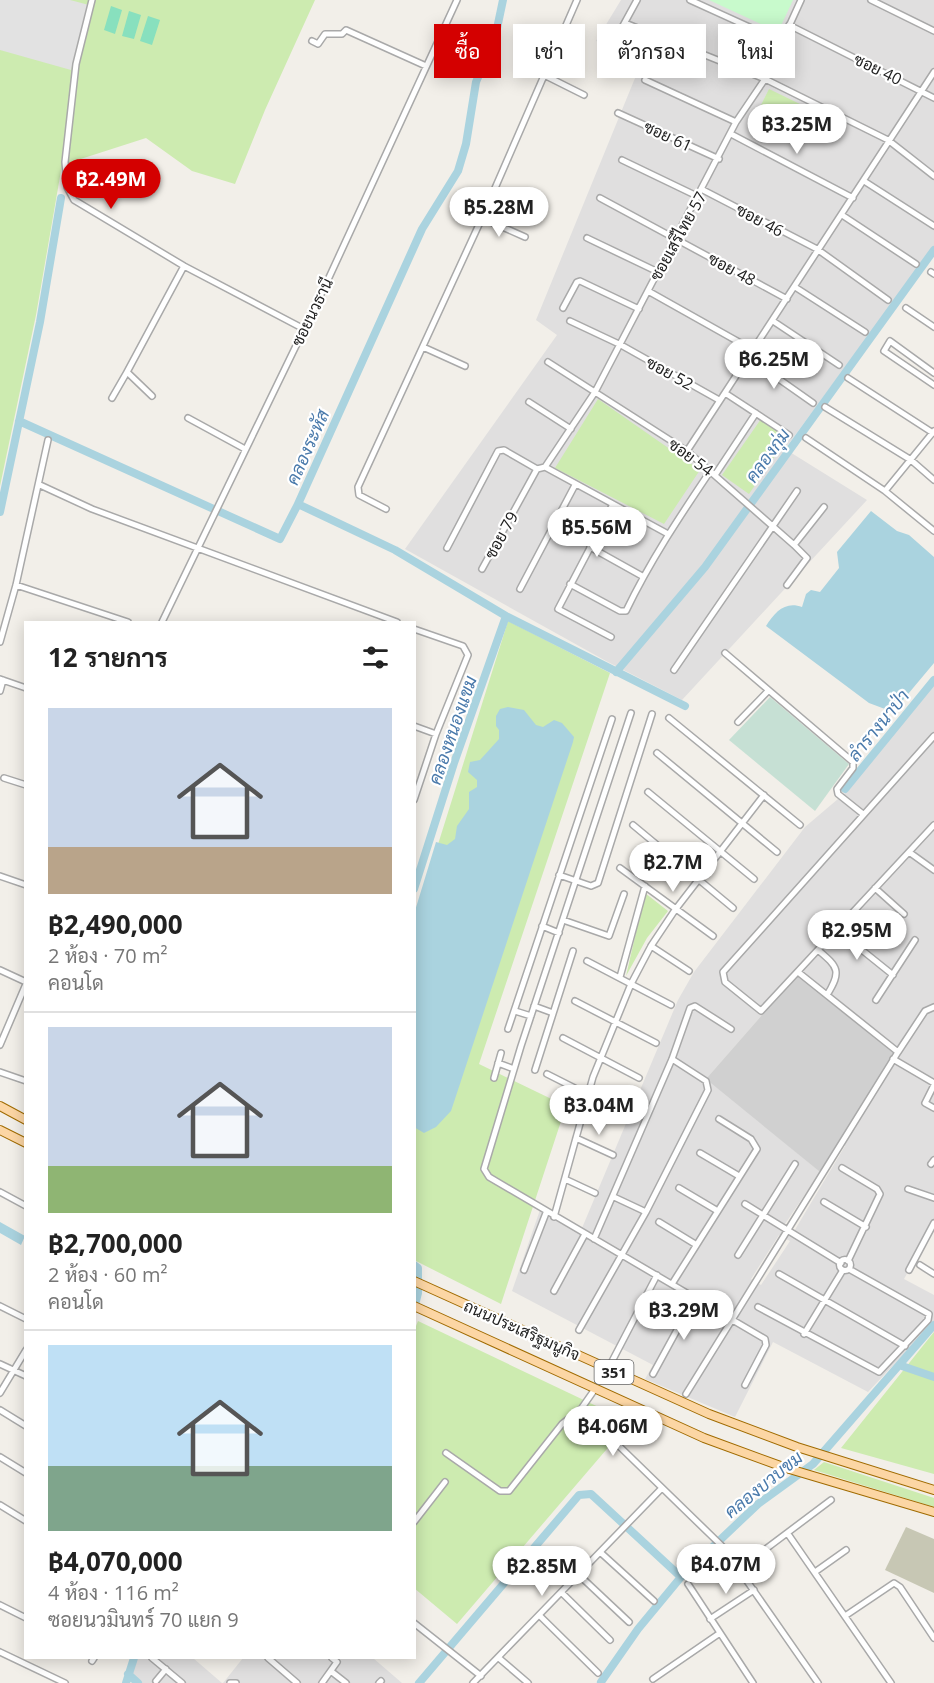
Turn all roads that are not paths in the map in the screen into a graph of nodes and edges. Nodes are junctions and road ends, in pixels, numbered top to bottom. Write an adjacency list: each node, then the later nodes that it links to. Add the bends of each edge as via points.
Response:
1 (92, 0): 46 (street, via 76,64 65,162 67,188 80,206)
2 (457, 0): 17 (street, ซอยนวธานี)
3 (577, 0): 10 (street)
4 (637, 0): 9 (street)
5 (690, 0): 8 (street)
6 (801, 0): 12 (street, ซอยเสรีไทย 57)
7 (871, 0): 14 (street)
8 (700, 2): 11 (street)
9 (625, 23): 16 (street)
10 (566, 24)
11 (745, 24)
12 (789, 24)
13 (795, 28): 23 (street, ซอย 40)
14 (934, 31)
15 (312, 41): 17 (street, via 318,44 325,34 342,34 346,30)
16 (718, 60)
17 (426, 66): 58 (street, ซอยนวธานี)
18 (934, 72): 23 (street)
19 (543, 78): 39 (street)
20 (550, 78): 24 (street)
21 (765, 78): 27 (street, ซอยเสรีไทย 57); 29 (street)
22 (645, 80): 27 (street)
23 (922, 90): 25 (street, ซอย 40); 29 (street)
24 (585, 95)
25 (934, 98)
26 (618, 113): 30 (street, ซอย 61)
27 (736, 122): 28 (street, ซอยเสรีไทย 57)
28 (731, 134): 30 (street, ซอยเสรีไทย 57); 37 (street)
29 (888, 140): 32 (street); 33 (street)
30 (719, 159): 34 (street, ซอยเสรีไทย 57)
31 (622, 160): 35 (street)
32 (934, 176)
33 (864, 181): 37 (street); 40 (street)
34 (703, 190): 35 (street, ซอยเสรีไทย 57); 44 (street, ซอย 46)
35 (699, 197): 43 (street, ซอยเสรีไทย 57)
36 (600, 198): 43 (street, ซอย 48)
37 (853, 198): 38 (street)
38 (842, 216): 44 (street); 45 (street)
39 (482, 218): 41 (street); 61 (street)
40 (934, 226)
41 (525, 237)
42 (587, 238): 47 (street)
43 (676, 239): 47 (street, ซอยเสรีไทย 57); 50 (street, ซอย 48)
44 (818, 249): 48 (street); 51 (street, ซอย 46)
45 (916, 264)
46 (184, 266): 58 (street); 67 (street)
47 (658, 272): 49 (street, ซอยเสรีไทย 57)
48 (795, 287): 50 (street); 59 (street)
49 (648, 291): 54 (street, ซอยเสรีไทย 57); 62 (street)
50 (788, 299): 56 (street)
51 (888, 300)
52 (563, 308): 54 (street, via 580,281)
53 (906, 308): 57 (street)
54 (639, 309): 60 (street, ซอยเสรีไทย 57)
55 (570, 321): 60 (street, ซอย 52)
56 (773, 321): 62 (street); 65 (street)
57 (934, 327)
58 (304, 328): 86 (street, ซอยนวธานี)
59 (865, 332)
60 (621, 345): 71 (street, ซอยเสรีไทย 57); 75 (street, ซอย 52)
61 (423, 347): 66 (street); 100 (street, via 358,487 359,495)
62 (753, 350): 63 (street)
63 (749, 358): 72 (street); 77 (street)
64 (548, 362): 71 (street, ซอย 54)
65 (839, 365)
66 (465, 366)
67 (127, 372): 73 (street); 74 (street)
68 (934, 373): 70 (street, via 890,341 885,345 884,351)
69 (848, 378): 82 (street)
70 (934, 385)
71 (595, 392): 81 (street, ซอยเสรีไทย 57); 87 (street, ซอย 54)
72 (725, 393): 75 (street); 79 (street)
73 (152, 396)
74 (112, 398)
75 (719, 400): 87 (street)
76 (529, 402): 81 (street)
77 (813, 403)
78 (825, 407): 88 (street)
79 (756, 413): 83 (street); 92 (street)
80 (188, 418): 86 (street)
81 (571, 429): 89 (street, ซอยเสรีไทย 57)
82 (933, 432): 88 (street)
83 (789, 435)
84 (806, 438): 97 (street)
85 (48, 440): 94 (street)
86 (245, 449): 107 (street, ซอยนวธานี)
87 (687, 451): 91 (street, ซอย 54)
88 (910, 460): 93 (street); 97 (street)
89 (545, 467): 90 (street); 95 (street)
90 (537, 470): 106 (street, via 504,450 498,451); 108 (street, ซอย 79)
91 (711, 470): 92 (street, ซอย 54); 103 (street)
92 (716, 475): 101 (street, ซอย 54)
93 (934, 480)
94 (40, 484): 107 (street, via 92,509); 111 (street)
95 (575, 485): 98 (street); 113 (street)
96 (797, 491): 101 (street)
97 (885, 491): 102 (street)
98 (613, 504): 103 (street); 105 (street)
99 (824, 507): 104 (street)
100 (386, 509)
101 (772, 526): 104 (street, ซอย 54); 121 (street)
102 (934, 531)
103 (668, 534): 109 (street)
104 (794, 545): 112 (street, via 807,558)
105 (590, 547): 109 (street); 110 (street)
106 (447, 548)
107 (197, 549): 115 (street, ซอยนวธานี); 116 (street)
108 (482, 569)
109 (642, 576): 110 (street, via 623,612)
110 (570, 584): 118 (street, via 560,611)
111 (16, 585): 114 (street); 119 (street)
112 (787, 585)
113 (520, 589)
114 (125, 621)
115 (162, 621)
116 (395, 621)
117 (416, 629): 132 (street, via 467,650 468,655)
118 (611, 637)
119 (0, 642)
120 (725, 653): 125 (street)
121 (674, 670)
122 (2, 680): 123 (street); 124 (street)
123 (24, 687)
124 (0, 691)
125 (768, 691): 130 (street); 140 (street, via 853,762 853,768 837,789)
126 (631, 713): 154 (street)
127 (652, 714): 154 (street, via 598,884)
128 (669, 718): 139 (street)
129 (612, 719): 150 (street)
130 (738, 722)
131 (416, 727): 132 (street)
132 (436, 734): 138 (street)
133 (934, 736): 140 (street)
134 (657, 753): 141 (street)
135 (4, 778): 136 (street)
136 (24, 784)
137 (648, 792): 145 (street)
138 (416, 794)
139 (764, 795): 141 (street); 143 (street)
140 (863, 814): 174 (street, via 723,972 725,982 761,1011)
141 (742, 823): 145 (street); 146 (street)
142 (633, 825): 152 (street)
143 (800, 825)
144 (934, 825): 147 (street)
145 (720, 851): 152 (street); 153 (street)
146 (777, 852)
147 (909, 852): 149 (street); 157 (street)
148 (620, 868): 156 (street)
149 (934, 870)
150 (559, 875): 154 (street); 163 (street)
151 (0, 876): 155 (street)
152 (698, 879): 159 (street); 160 (street)
153 (754, 879)
154 (576, 881): 162 (street)
155 (24, 884)
156 (645, 886): 160 (street); 176 (street)
157 (875, 888): 161 (street); 164 (street)
158 (624, 894): 162 (street, via 609,936)
159 (733, 908)
160 (675, 910): 166 (street); 168 (street)
161 (904, 914)
162 (563, 920): 165 (street)
163 (542, 926): 165 (street); 186 (street)
164 (837, 930): 169 (street); 175 (street)
165 (559, 933): 184 (street)
166 (713, 936)
167 (915, 940): 175 (street)
168 (651, 946): 173 (street); 178 (street)
169 (818, 950): 174 (street); 180 (street, via 836,971 836,981)
170 (573, 951): 187 (street)
171 (587, 961): 176 (street)
172 (0, 970): 177 (street)
173 (689, 971)
174 (798, 972): 180 (street)
175 (893, 975): 181 (street)
176 (620, 977): 178 (street)
177 (24, 982)
178 (631, 984): 183 (street); 189 (street)
179 (24, 988): 194 (street)
180 (827, 995): 195 (street)
181 (876, 1000)
182 (575, 1001): 189 (street)
183 (671, 1005)
184 (534, 1006): 187 (street); 188 (street)
185 (934, 1007): 195 (street, via 925,1011)
186 (515, 1011): 188 (street); 190 (street)
187 (553, 1013): 202 (street)
188 (531, 1016): 201 (street)
189 (616, 1022): 193 (street); 197 (street)
190 (508, 1029)
191 (731, 1029): 198 (street, via 692,1006)
192 (562, 1038): 197 (street)
193 (656, 1043)
194 (0, 1045)
195 (898, 1052): 199 (street)
196 (501, 1053): 200 (street)
197 (600, 1056): 206 (street); 209 (street)
198 (672, 1059): 228 (street); 234 (street, via 709,1086)
199 (893, 1059): 208 (street); 241 (street)
200 (498, 1063): 201 (street); 205 (street)
201 (514, 1069): 235 (street, via 485,1173)
202 (535, 1070)
203 (0, 1072): 207 (street)
204 (547, 1074): 209 (street)
205 (494, 1078)
206 (639, 1078)
207 (24, 1080)
208 (934, 1084): 211 (street, via 925,1103)
209 (588, 1097): 212 (street); 216 (street)
210 (0, 1106): 213 (main road)
211 (934, 1108)
212 (628, 1115)
213 (24, 1119)
214 (719, 1119): 222 (street, via 756,1145)
215 (0, 1130): 217 (main road)
216 (576, 1138): 219 (street); 223 (street)
217 (24, 1142)
218 (700, 1153): 222 (street)
219 (613, 1155)
220 (795, 1164): 236 (street)
221 (842, 1168): 240 (street, via 877,1188 880,1194)
222 (739, 1176): 233 (street)
223 (565, 1179): 227 (street); 237 (street)
224 (679, 1188): 233 (street)
225 (908, 1189): 229 (street)
226 (0, 1192): 232 (street)
227 (595, 1193)
228 (614, 1197): 234 (street); 243 (street)
229 (934, 1198)
230 (824, 1202): 240 (street)
231 (745, 1204): 236 (street)
232 (24, 1205)
233 (716, 1210): 244 (street)
234 (646, 1212): 245 (street)
235 (546, 1213): 237 (street); 250 (street)
236 (763, 1215): 241 (street); 246 (street)
237 (554, 1217): 242 (street)
238 (659, 1222): 244 (street)
239 (934, 1223): 252 (street)
240 (866, 1227): 247 (street)
241 (788, 1230): 248 (street); 265 (street)
242 (585, 1234): 243 (street); 258 (street)
243 (594, 1239): 245 (street)
244 (695, 1244): 257 (street)
245 (623, 1256): 255 (street); 266 (street)
246 (738, 1256)
247 (848, 1261): 248 (street); 251 (street)
248 (841, 1263): 251 (street)
249 (920, 1265): 254 (street)
250 (524, 1270)
251 (846, 1270): 260 (street); 268 (street, via 927,1312 928,1320)
252 (909, 1270)
253 (778, 1274): 260 (street)
254 (934, 1274)
255 (657, 1275): 257 (street); 271 (street)
256 (416, 1282): 271 (main road, ถนนประเสริฐมนูกิจ / 351)
257 (672, 1284): 259 (street)
258 (554, 1292)
259 (695, 1297): 265 (street); 273 (street)
260 (825, 1301): 267 (street); 268 (street)
261 (0, 1306): 264 (street)
262 (416, 1307): 276 (main road, ถนนประเสริฐมนูกิจ / 351)
263 (758, 1307): 267 (street)
264 (24, 1318)
265 (732, 1319): 275 (street, via 767,1342); 278 (street)
266 (579, 1330)
267 (804, 1334): 268 (street, via 876,1371 882,1370)
268 (905, 1346)
269 (24, 1354): 272 (street)
270 (0, 1364): 272 (street)
271 (608, 1369): 287 (main road, ถนนประเสริฐมนูกิจ / 351, via 709,1414 797,1447)
272 (14, 1371): 274 (street); 277 (street)
273 (652, 1374)
274 (24, 1375)
275 (745, 1385)
276 (595, 1389): 279 (street); 290 (main road, ถนนประเสริฐมนูกิจ / 351, via 704,1438 786,1468)
277 (0, 1393)
278 (686, 1394)
279 (581, 1409): 282 (street, via 562,1424 509,1491 500,1491); 286 (street)
280 (0, 1410): 281 (street)
281 (24, 1425)
282 (446, 1452)
283 (0, 1457): 284 (street)
284 (24, 1472)
285 (445, 1482): 291 (street)
286 (662, 1488): 295 (street); 296 (street, via 724,1548)
287 (934, 1490)
288 (831, 1500): 293 (street)
289 (0, 1505): 292 (street)
290 (934, 1512)
291 (416, 1519)
292 (24, 1520)
293 (788, 1534): 296 (street); 297 (street)
294 (846, 1550): 297 (street)
295 (600, 1552): 298 (street); 302 (street)
296 (739, 1569): 300 (street)
297 (815, 1572): 305 (street)
298 (579, 1575): 301 (street); 308 (street)
299 (688, 1584): 307 (street)
300 (754, 1590): 307 (street); 334 (street)
301 (562, 1593): 304 (street); 312 (street)
302 (654, 1601)
303 (0, 1605): 306 (street)
304 (540, 1616): 317 (street); 320 (street)
305 (845, 1616): 311 (street, via 894,1583); 335 (street)
306 (24, 1617)
307 (710, 1619): 310 (street)
308 (628, 1622)
309 (416, 1625): 321 (street)
310 (720, 1633): 322 (street); 333 (street)
311 (934, 1638)
312 (610, 1640)
313 (0, 1652): 324 (street)
314 (153, 1659): 318 (street)
315 (269, 1659): 328 (street)
316 (333, 1659): 319 (street, via 337,1662)
317 (500, 1659): 321 (street); 332 (street)
318 (166, 1669): 323 (street); 325 (street)
319 (333, 1672): 329 (street); 330 (street)
320 (598, 1673)
321 (481, 1676): 331 (street)
322 (653, 1679)
323 (156, 1681)
324 (65, 1683)
325 (183, 1683)
326 (230, 1683): 327 (street)
327 (236, 1683)
328 (297, 1683)
329 (322, 1683)
330 (346, 1683)
331 (474, 1683)
332 (528, 1683)
333 (753, 1683)
334 (818, 1683)
335 (891, 1683)

